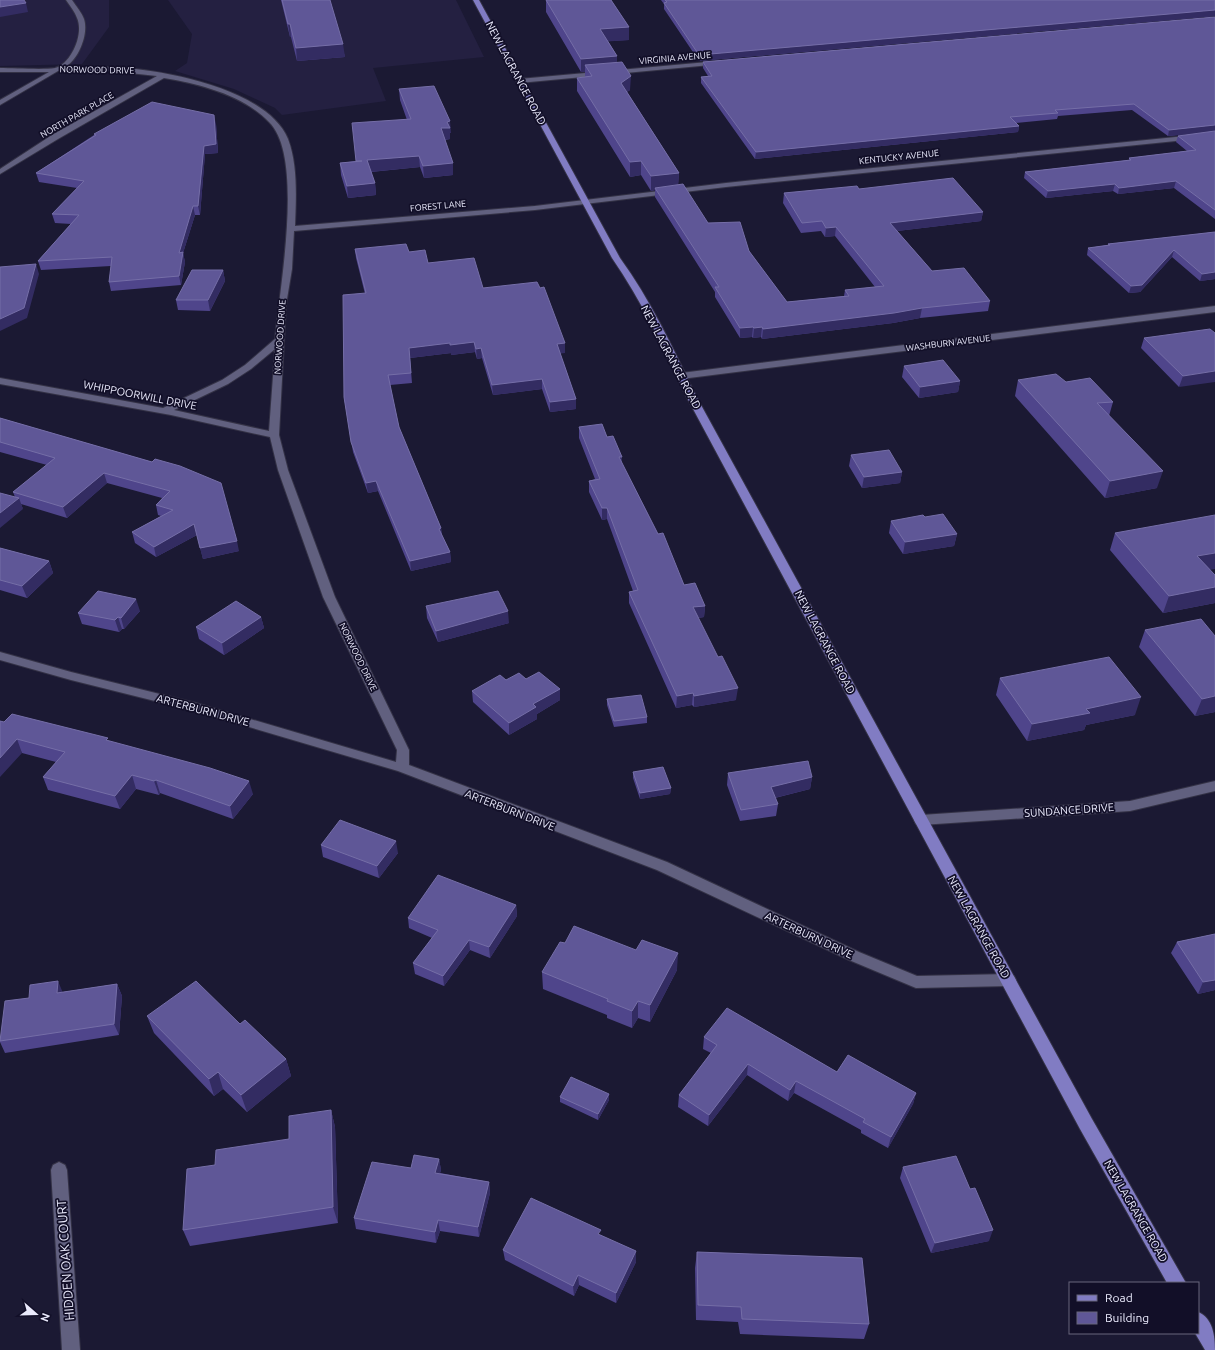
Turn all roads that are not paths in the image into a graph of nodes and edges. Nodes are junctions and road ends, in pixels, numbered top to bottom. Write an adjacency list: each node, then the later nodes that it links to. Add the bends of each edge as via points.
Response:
1 (69, 0): 4 (street, via 81,19 82,32 78,46 68,63)
2 (476, 0): 7 (main road, NEW LAGRANGE ROAD)
3 (728, 63): 7 (street, VIRGINIA AVENUE)
4 (58, 69): 5 (street, NORWOOD DRIVE); 6 (street, NORWOOD DRIVE, via 130,70); 8 (street)
5 (0, 70)
6 (164, 75): 10 (street, NORTH PARK PLACE, via 55,137); 12 (street, NORWOOD DRIVE, via 204,85 238,98 259,109 273,121 284,139 288,154)
7 (519, 81): 11 (main road, NEW LAGRANGE ROAD)
8 (0, 103)
9 (1215, 135): 11 (street, KENTUCKY AVENUE, via 726,185)
10 (0, 172)
11 (586, 202): 12 (street, FOREST LANE); 15 (main road, NEW LAGRANGE ROAD, via 672,355)
12 (291, 229): 14 (street, NORWOOD DRIVE)
13 (1215, 308): 15 (street, WASHBURN AVENUE)
14 (280, 340): 17 (street, via 248,367 225,382); 18 (street, NORWOOD DRIVE)
15 (681, 376): 22 (main road, NEW LAGRANGE ROAD)
16 (0, 381): 17 (street, WHIPPOORWILL DRIVE)
17 (164, 411): 18 (street, WHIPPOORWILL DRIVE)
18 (274, 435): 20 (street, NORWOOD DRIVE, via 283,470 329,597 403,750)
19 (0, 656): 20 (street, ARTERBURN DRIVE, via 196,707)
20 (402, 768): 23 (street, ARTERBURN DRIVE, via 662,866 854,956 916,982)
21 (1215, 786): 22 (street, SUNDANCE DRIVE, via 1130,806)
22 (921, 820): 23 (main road, NEW LAGRANGE ROAD)
23 (1009, 980): 25 (main road, NEW LAGRANGE ROAD, via 1086,1124)
24 (59, 1170): 27 (street, HIDDEN OAK COURT)
25 (1176, 1282)
26 (1199, 1323): 28 (main road)
27 (71, 1350)
28 (1215, 1350)

